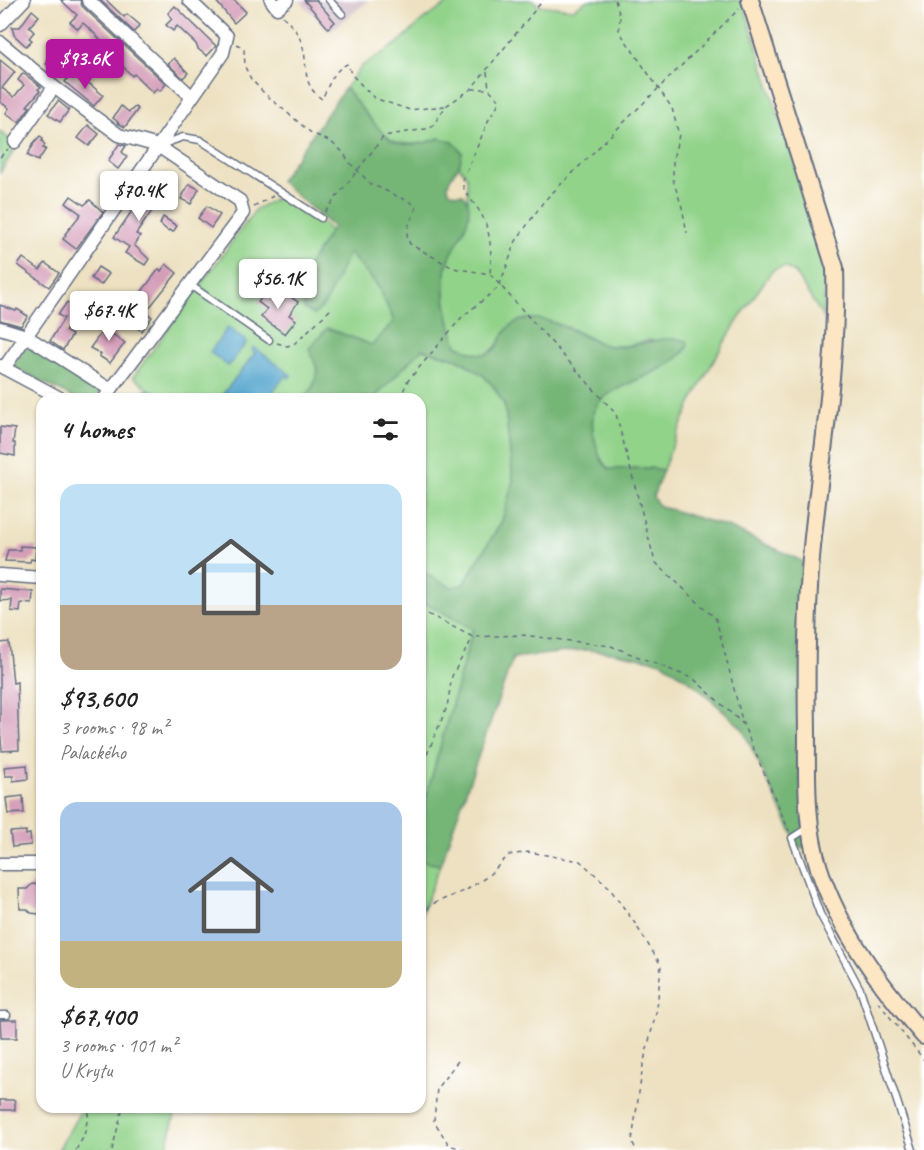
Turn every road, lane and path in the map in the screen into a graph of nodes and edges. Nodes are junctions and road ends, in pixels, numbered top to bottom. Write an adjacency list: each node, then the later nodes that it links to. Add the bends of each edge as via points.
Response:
1 (24, 0): 10 (street)
2 (88, 0): 18 (street)
3 (189, 0): 18 (street, via 227,36 223,52)
4 (329, 0): 9 (lane)
5 (543, 0): 13 (path)
6 (615, 0): 15 (path, via 619,31)
7 (278, 3): 19 (path, via 300,39 312,92 322,99 333,77 348,64 351,74 374,98 410,110)
8 (745, 4): 15 (path); 45 (street, via 835,268 836,302 805,652)
9 (342, 14)
10 (0, 25)
11 (0, 42): 14 (street)
12 (244, 49): 22 (path, via 245,67 251,79 310,132 343,152)
13 (487, 70): 16 (path); 17 (path)
14 (54, 87): 20 (street); 21 (street, via 119,135)
15 (659, 87): 26 (path, via 672,108 679,135 673,180); 29 (path, via 544,201 516,242)
16 (471, 89): 17 (path); 19 (path)
17 (489, 89): 27 (path, via 500,101 462,183 486,223)
18 (192, 97): 21 (street)
19 (446, 106): 22 (path, via 431,128 384,136)
20 (15, 142)
21 (158, 146): 23 (lane, via 183,137 200,140); 24 (street, via 240,201); 32 (street)
22 (357, 171): 25 (path); 27 (path, via 371,184 414,204 416,209 407,228 410,244 453,268)
23 (281, 191): 24 (path); 25 (lane)
24 (243, 213): 28 (street)
25 (321, 218)
26 (687, 233)
27 (490, 274): 29 (path)
28 (189, 284): 33 (lane); 37 (street)
29 (499, 287): 38 (path, via 462,317 407,382); 43 (path, via 616,414 655,562 716,619)
30 (332, 308): 33 (path, via 294,344 287,346)
31 (0, 328): 32 (street)
32 (26, 336): 34 (street); 36 (street)
33 (269, 340)
34 (2, 367): 35 (street)
35 (51, 393)
36 (107, 393)
37 (109, 393)
38 (402, 393)
39 (0, 575): 40 (street)
40 (36, 578)
41 (426, 613): 42 (path)
42 (473, 637): 43 (path, via 522,635 611,646 694,679); 44 (path, via 452,676 447,707)
43 (743, 724): 46 (path)
44 (426, 757)
45 (810, 826): 46 (lane); 51 (street, via 828,892 849,934 871,970)
46 (792, 838): 60 (lane, via 820,914 861,989)
47 (0, 864): 48 (street)
48 (36, 864)
49 (426, 912): 59 (path, via 430,905 488,876 509,855 529,852 580,861 608,886 661,965 657,1009 643,1065 632,1141)
50 (877, 1000): 52 (path)
51 (924, 1036)
52 (924, 1060)
53 (458, 1061): 58 (path, via 437,1088 434,1121 449,1144)
54 (89, 1113): 56 (path)
55 (121, 1113): 57 (path)
56 (76, 1150)
57 (112, 1150)
58 (465, 1150)
59 (636, 1150)
60 (913, 1150)

